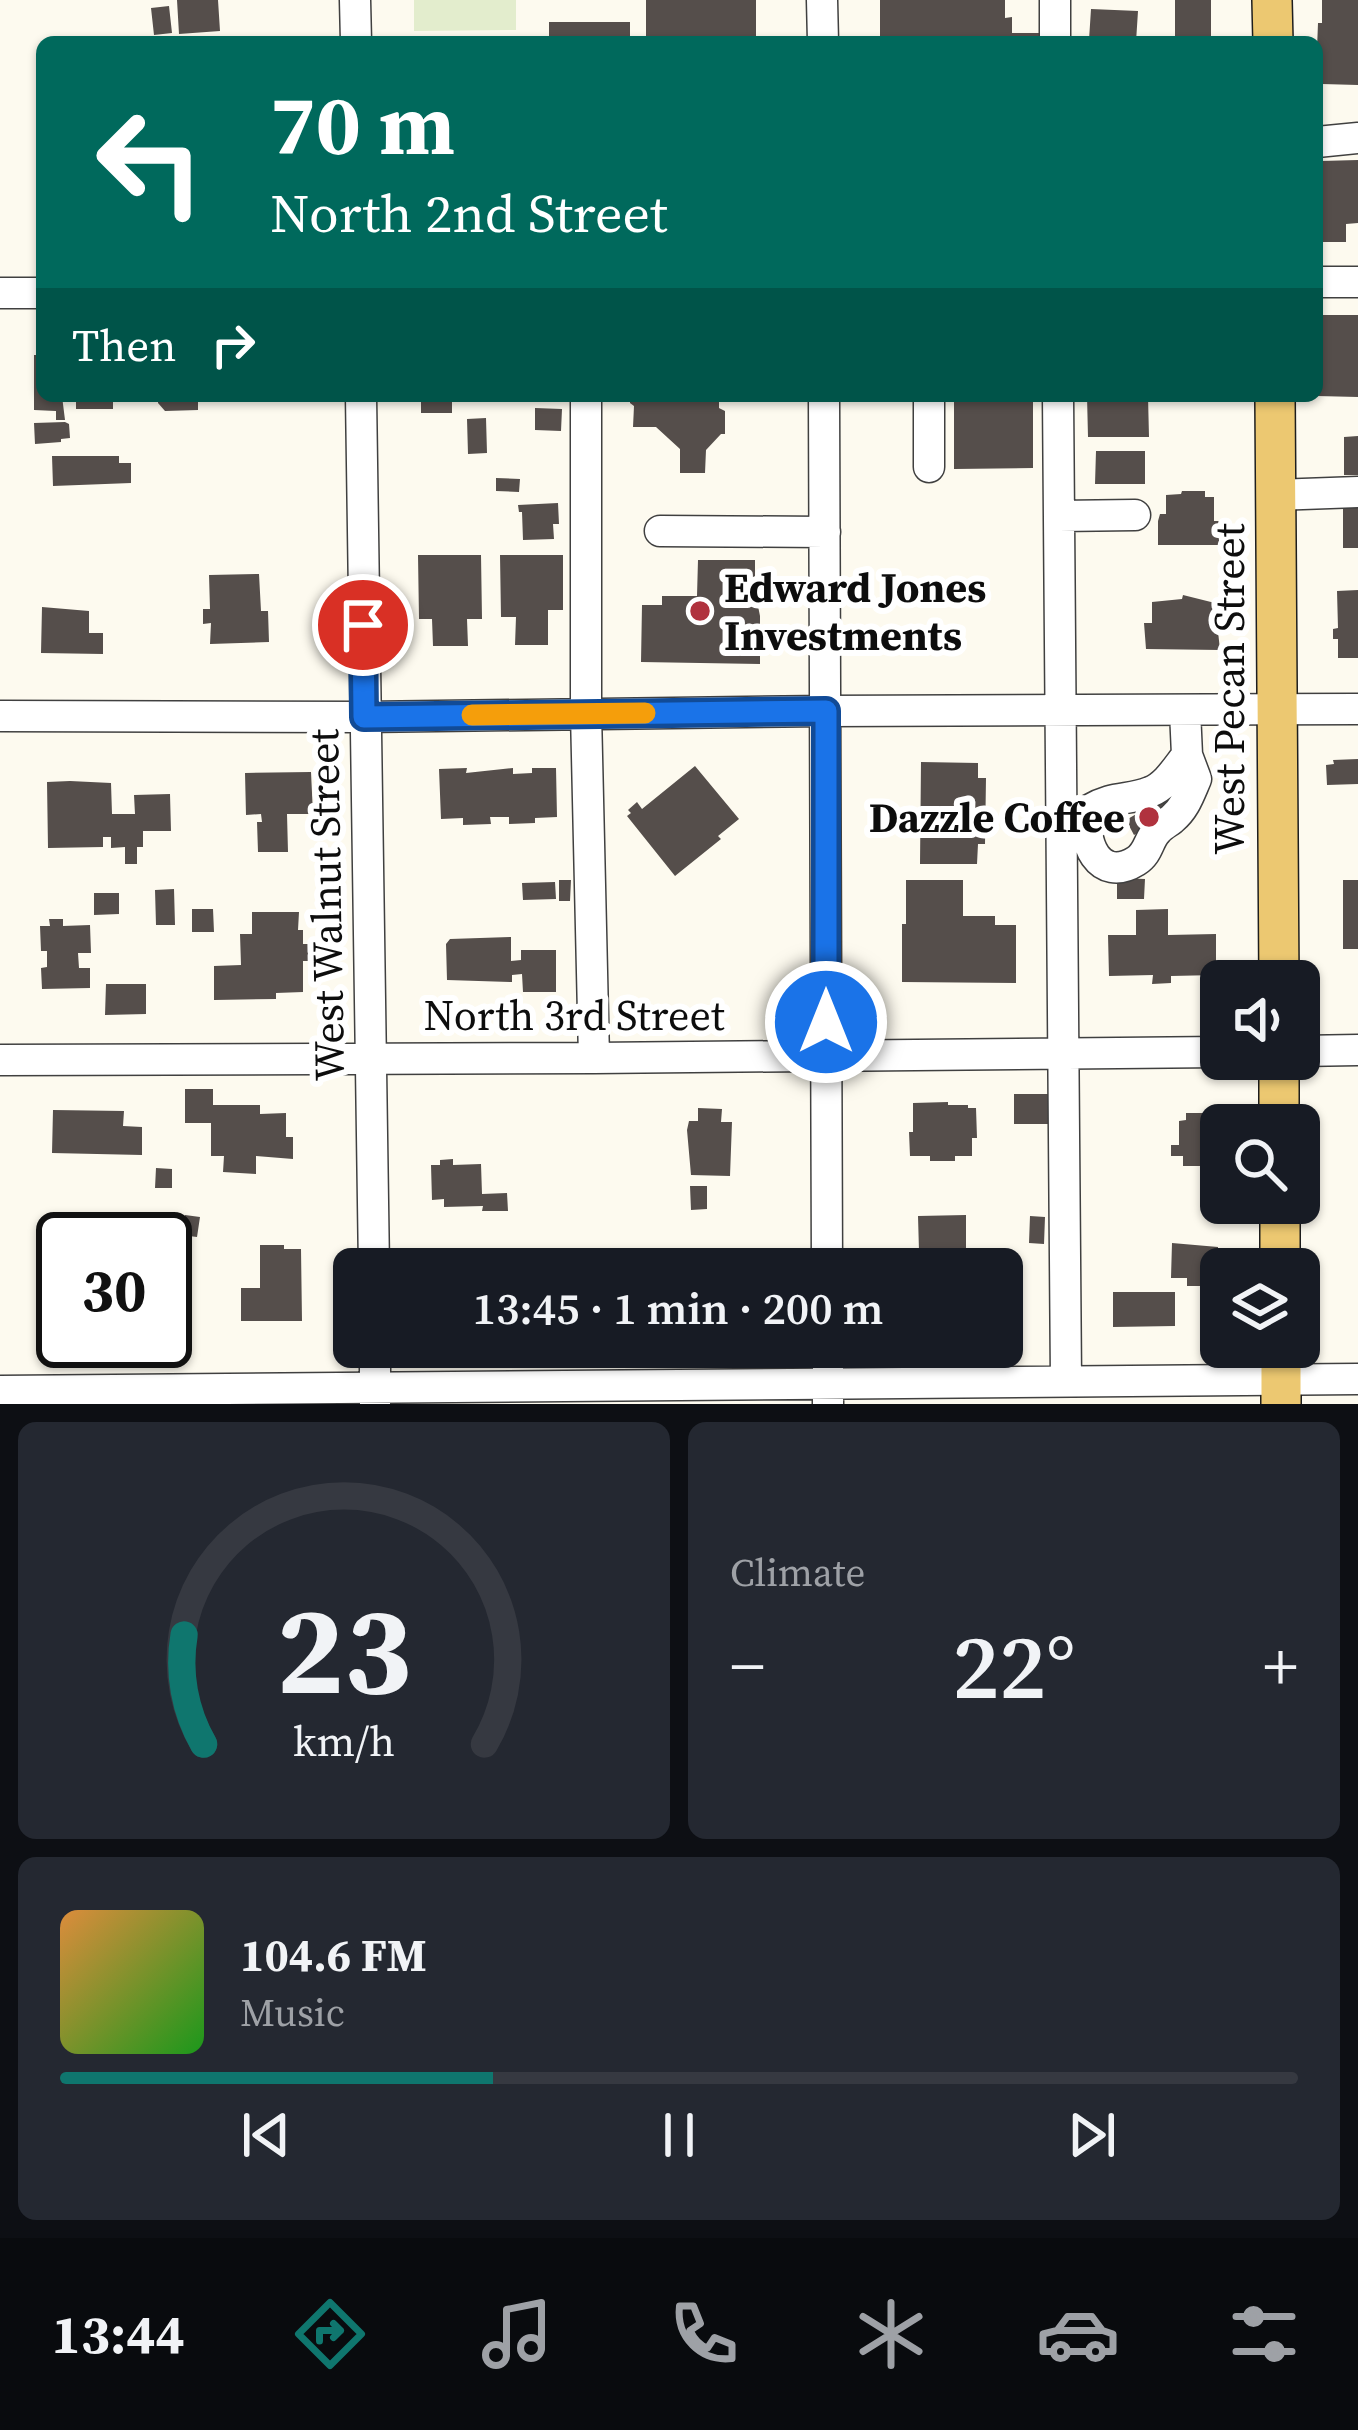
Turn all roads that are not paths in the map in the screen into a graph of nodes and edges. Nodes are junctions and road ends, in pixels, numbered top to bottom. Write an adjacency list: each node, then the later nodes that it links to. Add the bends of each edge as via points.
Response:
1 (355, 0): 5 (street)
2 (822, 0): 6 (street)
3 (1055, 0): 7 (street)
4 (1272, 0): 8 (main road)
5 (356, 36)
6 (823, 36)
7 (1055, 36)
8 (1273, 36)
9 (1358, 138): 10 (street)
10 (1323, 141)
11 (1323, 282): 12 (street)
12 (1358, 282)
13 (0, 293): 14 (street)
14 (36, 293)
15 (361, 402): 35 (street, West Walnut Street)
16 (586, 402): 33 (street)
17 (824, 402): 27 (street)
18 (929, 402): 21 (street)
19 (1058, 402): 25 (street)
20 (1275, 402): 23 (main road, West Pecan Street)
21 (929, 466)
22 (1358, 492): 23 (street)
23 (1275, 495): 32 (main road, West Pecan Street)
24 (1135, 515): 25 (street)
25 (1059, 516): 29 (street)
26 (660, 531): 27 (street)
27 (825, 532): 30 (street)
28 (1358, 709): 32 (street)
29 (1060, 710): 30 (street); 31 (street); 40 (street)
30 (826, 711): 33 (street); 42 (street)
31 (1185, 711): 32 (street); 36 (street)
32 (1277, 711): 37 (main road, West Pecan Street)
33 (586, 713): 35 (street); 44 (street)
34 (0, 716): 35 (street)
35 (364, 717): 43 (street, West Walnut Street)
36 (1186, 755)
37 (1279, 960)
38 (1358, 1049): 39 (street)
39 (1320, 1050)
40 (1063, 1052): 41 (street, North 3rd Street); 42 (street, North 3rd Street); 50 (street)
41 (1200, 1052)
42 (826, 1054): 44 (street, North 3rd Street); 47 (street)
43 (373, 1058): 44 (street, North 3rd Street); 45 (street, North 3rd Street); 46 (street, West Walnut Street)
44 (594, 1058)
45 (0, 1060)
46 (374, 1248)
47 (827, 1248)
48 (1281, 1377): 49 (street); 50 (street)
49 (1358, 1379)
50 (1066, 1381): 52 (street)
51 (0, 1391): 53 (street)
52 (828, 1393): 53 (street)
53 (375, 1395)

